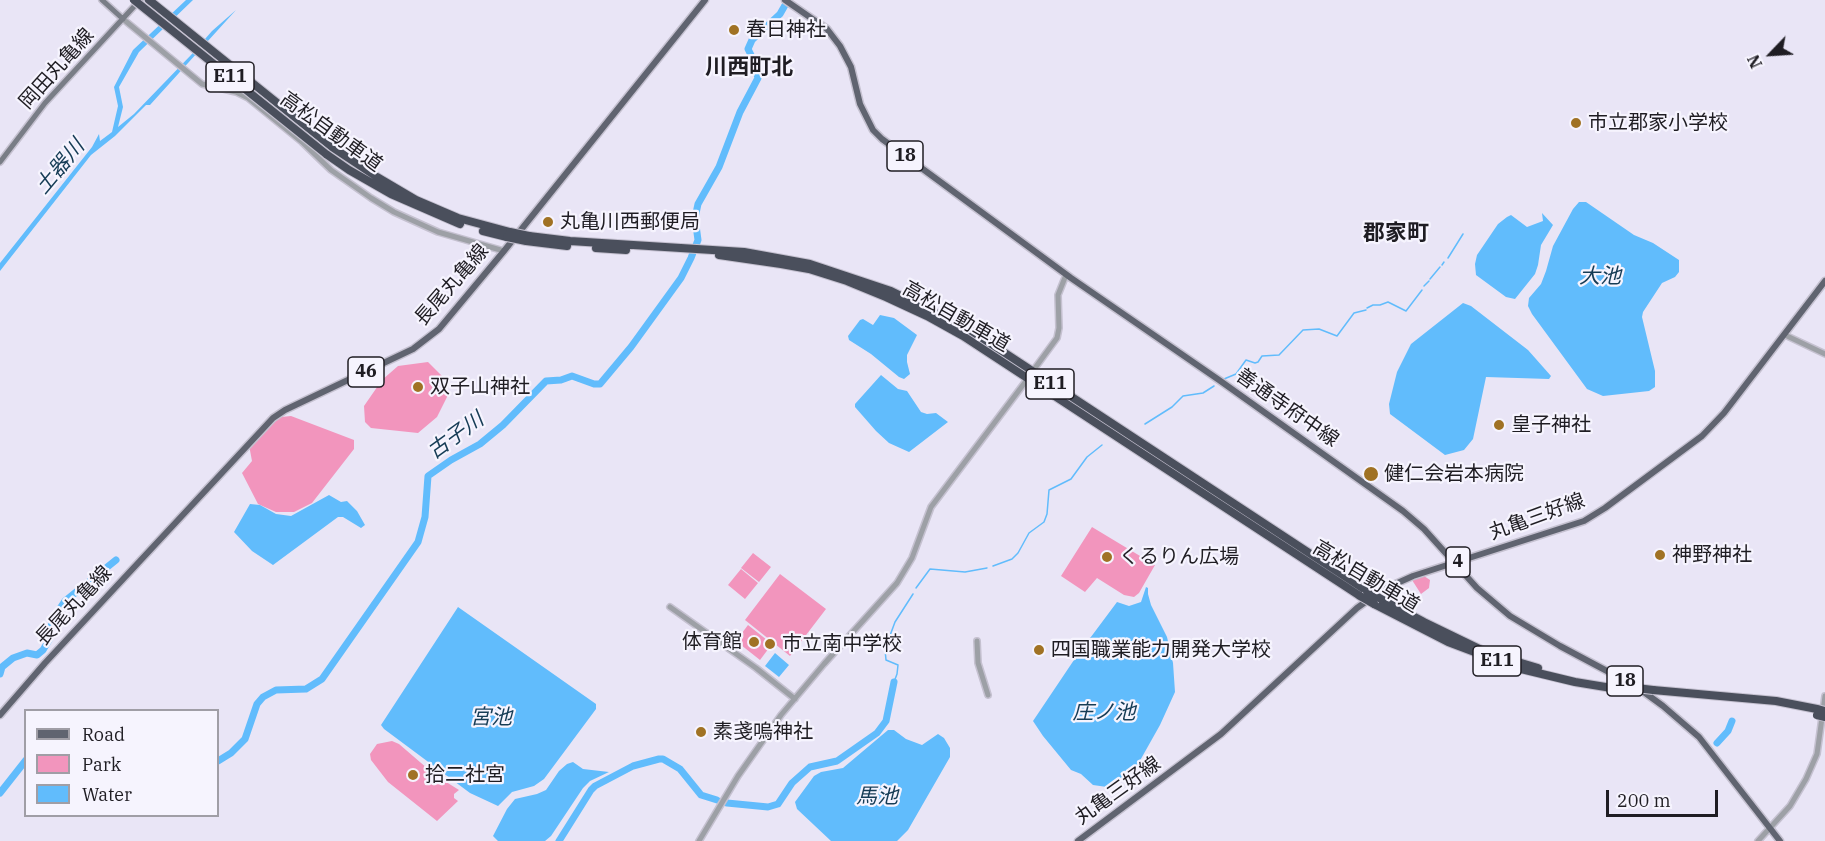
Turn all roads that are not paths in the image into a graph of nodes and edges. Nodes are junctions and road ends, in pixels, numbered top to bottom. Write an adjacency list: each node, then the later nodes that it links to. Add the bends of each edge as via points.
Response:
1 (102, 0): 7 (main road)
2 (134, 0): 9 (highway, 高松自動車道 / E11, bridge, via 326,154 372,184 456,223)
3 (140, 0): 7 (main road, 岡田丸亀線)
4 (149, 0): 9 (highway, 高松自動車道 / E11, via 332,147 377,177 416,200)
5 (705, 0): 10 (main road, 長尾丸亀線 / 46)
6 (787, 1): 11 (main road, 善通寺府中線 / 18, via 828,29 840,45 860,104 882,139)
7 (125, 21): 8 (main road, 岡田丸亀線, via 45,103); 10 (street, via 202,84 248,98 348,184 394,213 438,232)
8 (0, 162)
9 (509, 234): 18 (highway, 高松自動車道 / E11, bridge, via 601,249 702,251 744,258 808,269 886,297 982,349)
10 (504, 251): 26 (main road, 長尾丸亀線 / 46, via 427,340 273,417)
11 (1066, 275): 15 (street, via 1058,295 1057,338); 17 (main road, 善通寺府中線 / 18, via 1403,512 1424,529)
12 (1825, 281): 13 (main road, 丸亀三好線 / 4)
13 (1785, 335): 14 (street); 17 (main road, 丸亀三好線 / 4, via 1715,424 1605,508 1575,524)
14 (1825, 354)
15 (1035, 368)
16 (1026, 381): 24 (street, via 931,507 912,558 897,583)
17 (1454, 564): 27 (main road, 善通寺府中線 / 18, via 1510,616 1637,687 1670,712 1699,737); 29 (main road, 丸亀三好線 / 4, via 1393,585 1361,604 1221,734)
18 (1377, 601): 21 (highway, 高松自動車道 / E11, bridge, via 1488,653 1576,678); 21 (highway, 高松自動車道 / E11, bridge, via 1448,642 1517,668 1575,682)
19 (670, 608): 24 (street)
20 (977, 640): 22 (street, via 978,663)
21 (1656, 692): 25 (highway, 高松自動車道 / E11)
22 (988, 695)
23 (1825, 696): 27 (street, via 1821,738 1811,768 1794,800)
24 (795, 699): 28 (street, via 738,776)
25 (1821, 713)
26 (0, 715)
27 (1770, 828): 30 (street); 31 (main road, 善通寺府中線 / 18)
28 (699, 841)
29 (1078, 841)
30 (1758, 841)
31 (1780, 841)

